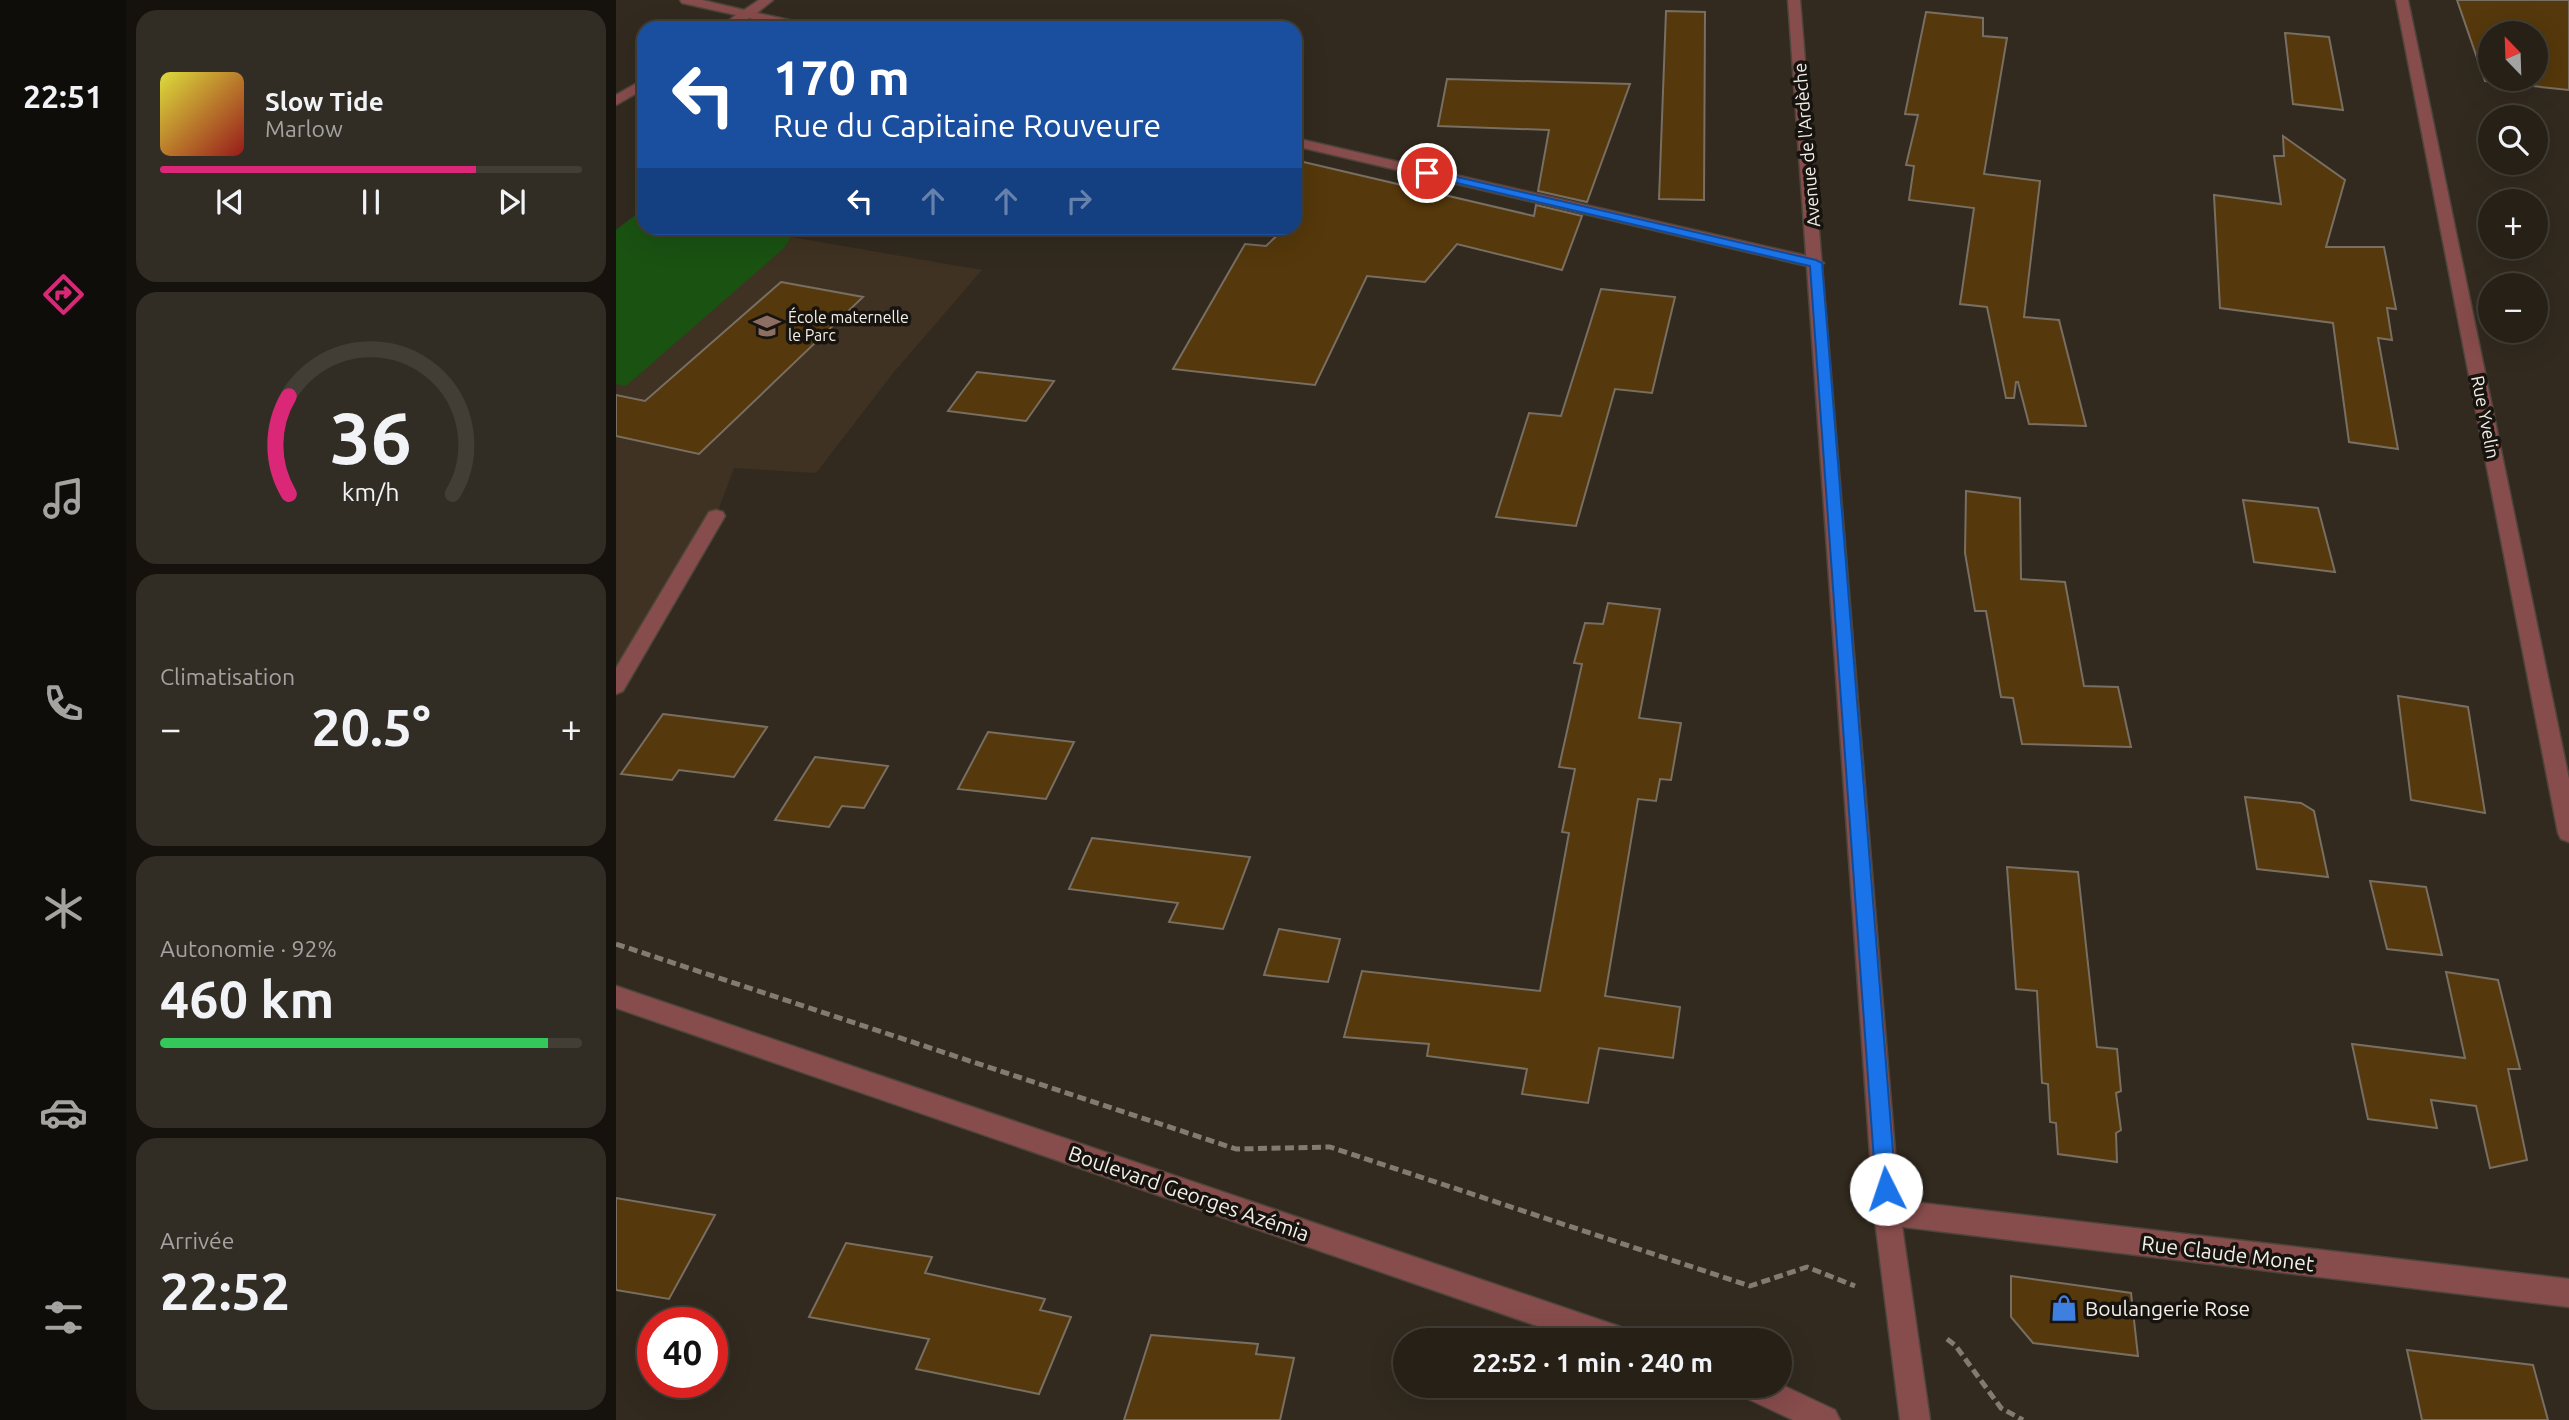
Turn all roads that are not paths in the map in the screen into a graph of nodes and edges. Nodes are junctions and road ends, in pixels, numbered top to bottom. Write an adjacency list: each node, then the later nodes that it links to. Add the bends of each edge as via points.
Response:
1 (686, 0): 5 (street)
2 (767, 0): 5 (street)
3 (1794, 0): 11 (street, Avenue de l'Ardèche)
4 (2402, 0): 14 (street, Rue Yvelin)
5 (747, 14): 6 (street); 7 (street)
6 (736, 21)
7 (777, 21)
8 (637, 88): 9 (street)
9 (616, 101)
10 (1302, 144): 11 (street)
11 (1816, 263): 16 (street, Avenue de l'Ardèche)
12 (716, 516): 13 (street)
13 (616, 686)
14 (2569, 834)
15 (616, 997): 18 (street, Boulevard Georges Azémia)
16 (1888, 1212): 17 (street, Rue Claude Monet); 21 (street, Avenue de l'Ardèche)
17 (2569, 1293)
18 (1583, 1328)
19 (1778, 1398): 20 (street)
20 (1825, 1420)
21 (1914, 1420)

